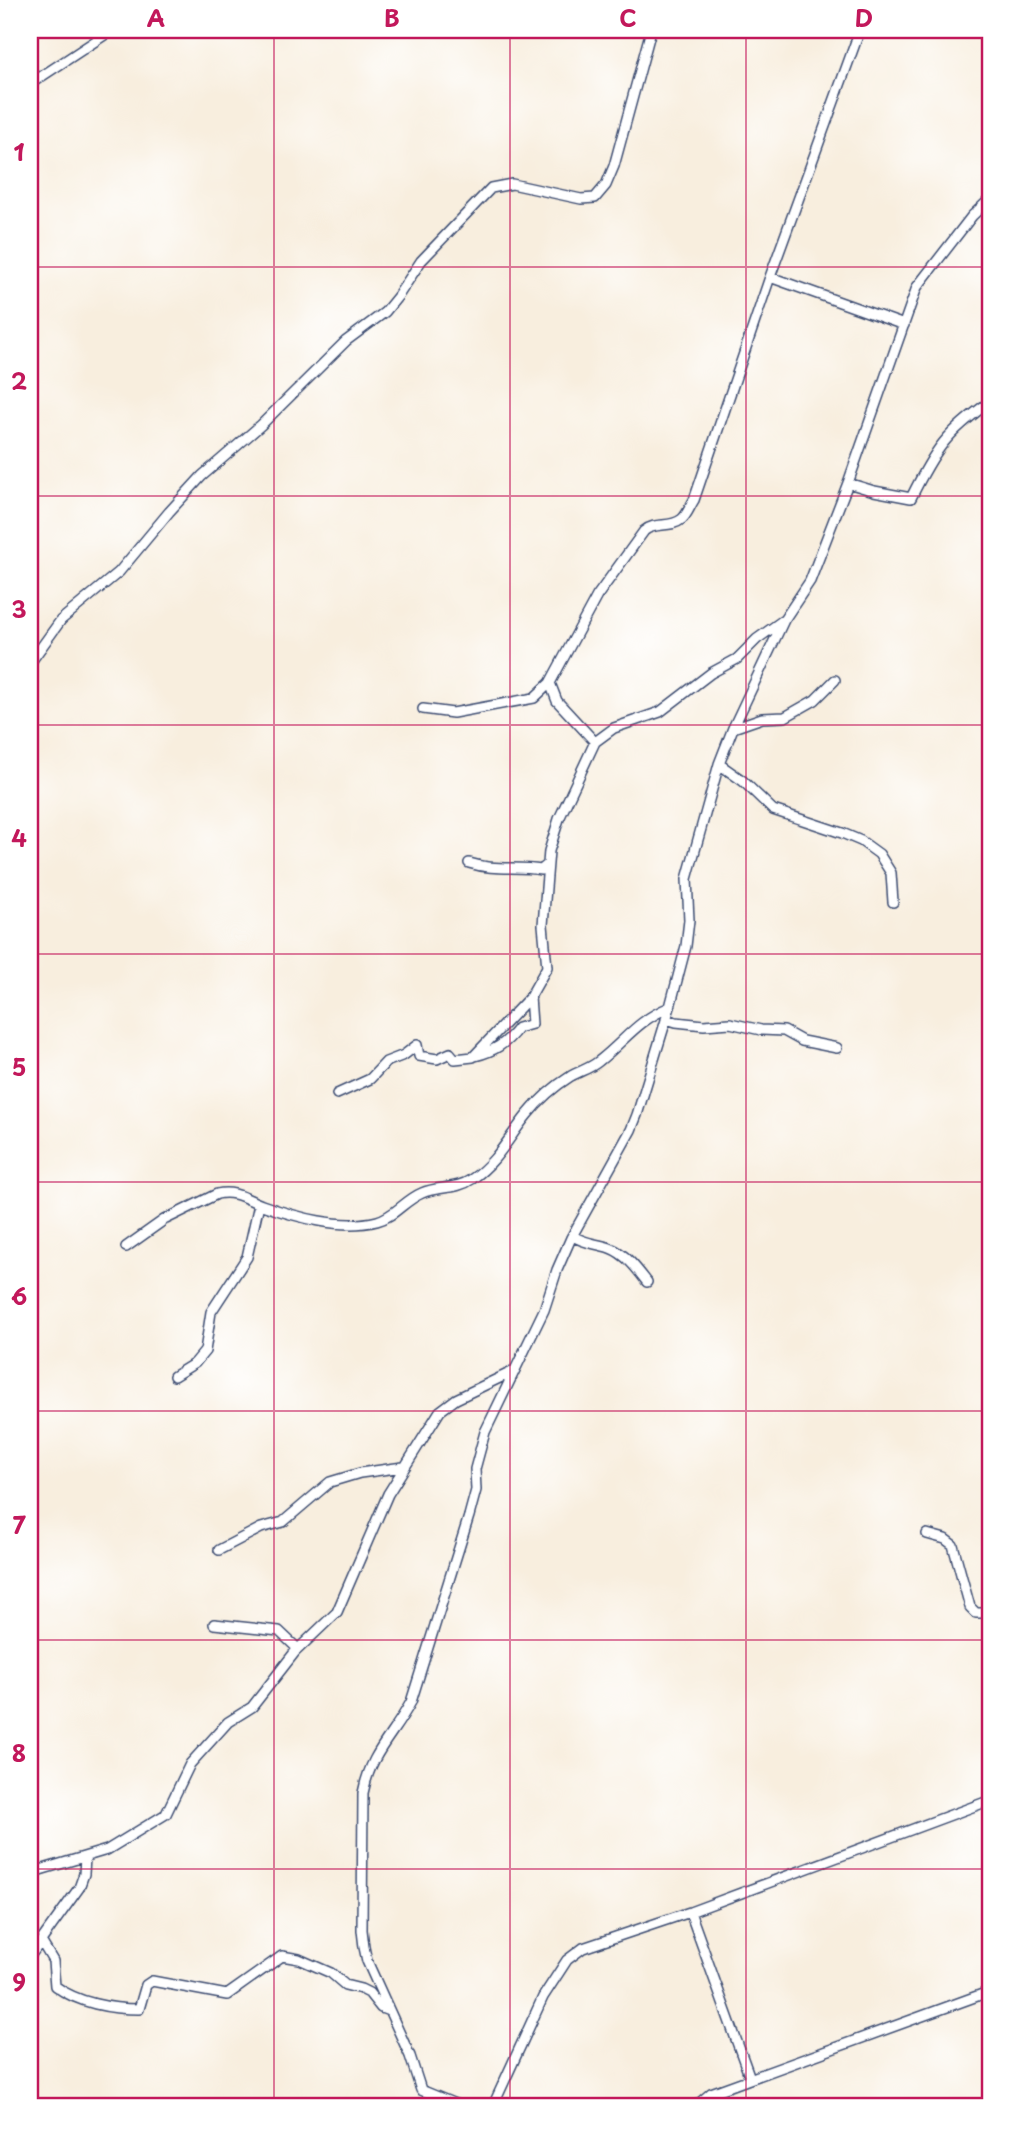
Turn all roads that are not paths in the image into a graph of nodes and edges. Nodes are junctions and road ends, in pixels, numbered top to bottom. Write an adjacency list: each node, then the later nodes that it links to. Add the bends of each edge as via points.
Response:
1 (112, 30): 4 (street)
2 (650, 30): 11 (street, via 614,166 598,195 581,199 512,184 491,188 421,261 385,312 346,341 202,476 119,572 61,620)
3 (860, 30): 6 (street)
4 (30, 84)
5 (991, 198): 7 (street, via 917,287)
6 (770, 277): 7 (street); 13 (street, via 694,500 683,519 644,531 597,596)
7 (904, 325): 9 (street)
8 (991, 401): 9 (street, via 947,436 911,498)
9 (848, 483): 10 (street, via 810,582)
10 (784, 620): 15 (street); 16 (street, via 660,712 614,728)
11 (30, 663)
12 (835, 680): 15 (street, via 815,700 785,717 762,718)
13 (550, 683): 14 (street, via 534,698 520,702 453,713); 16 (street, via 556,701)
14 (423, 709)
15 (733, 728): 17 (street)
16 (595, 742): 19 (street, via 559,819)
17 (719, 764): 20 (street, via 773,810 842,833 879,854 891,873); 22 (street, via 687,878 689,920)
18 (470, 863): 19 (street, via 507,870 541,870)
19 (547, 865): 21 (street, via 543,925 547,967)
20 (893, 902)
21 (530, 997): 25 (street); 25 (street, via 532,1024 518,1028 493,1052)
22 (670, 1007): 23 (street); 27 (street, via 632,1029 597,1063 552,1089 497,1157 470,1181 424,1192 379,1221 365,1223 315,1219)
23 (666, 1019): 24 (street, via 784,1031 802,1041); 28 (street, via 631,1130)
24 (837, 1048)
25 (473, 1057): 26 (street, via 455,1059 450,1053 437,1059 419,1056 417,1045 386,1062 370,1079)
26 (337, 1094)
27 (259, 1204): 29 (street, via 232,1192 217,1194 164,1220); 32 (street, via 247,1257 211,1312 205,1351)
28 (573, 1236): 30 (street, via 612,1249 635,1265); 31 (street)
29 (126, 1247)
30 (647, 1282)
31 (514, 1371): 33 (street, via 446,1405); 46 (street, via 479,1451 470,1516 411,1702 374,1756 365,1782 362,1930 367,1961)
32 (174, 1376)
33 (403, 1467): 35 (street, via 330,1482 283,1522); 38 (street, via 337,1612)
34 (927, 1534): 36 (street, via 953,1545 970,1607 976,1613)
35 (219, 1550)
36 (991, 1613)
37 (214, 1624): 38 (street, via 279,1631)
38 (298, 1649): 40 (street, via 252,1706 228,1722 190,1764 166,1814 123,1842)
39 (991, 1800): 42 (street)
40 (85, 1857): 41 (street); 43 (street, via 79,1888)
41 (30, 1873)
42 (690, 1912): 47 (street); 49 (street, via 583,1948 567,1960 543,1997)
43 (41, 1941): 44 (street); 46 (street, via 53,1961 55,1986 113,2009 139,2009 146,1985 152,1981 227,1995 282,1956 331,1973 345,1986 369,1993)
44 (30, 1956)
45 (991, 1991): 47 (street)
46 (389, 2011): 48 (street, via 421,2090)
47 (750, 2078): 50 (street, via 711,2093)
48 (460, 2106)
49 (493, 2106)
50 (696, 2106)

